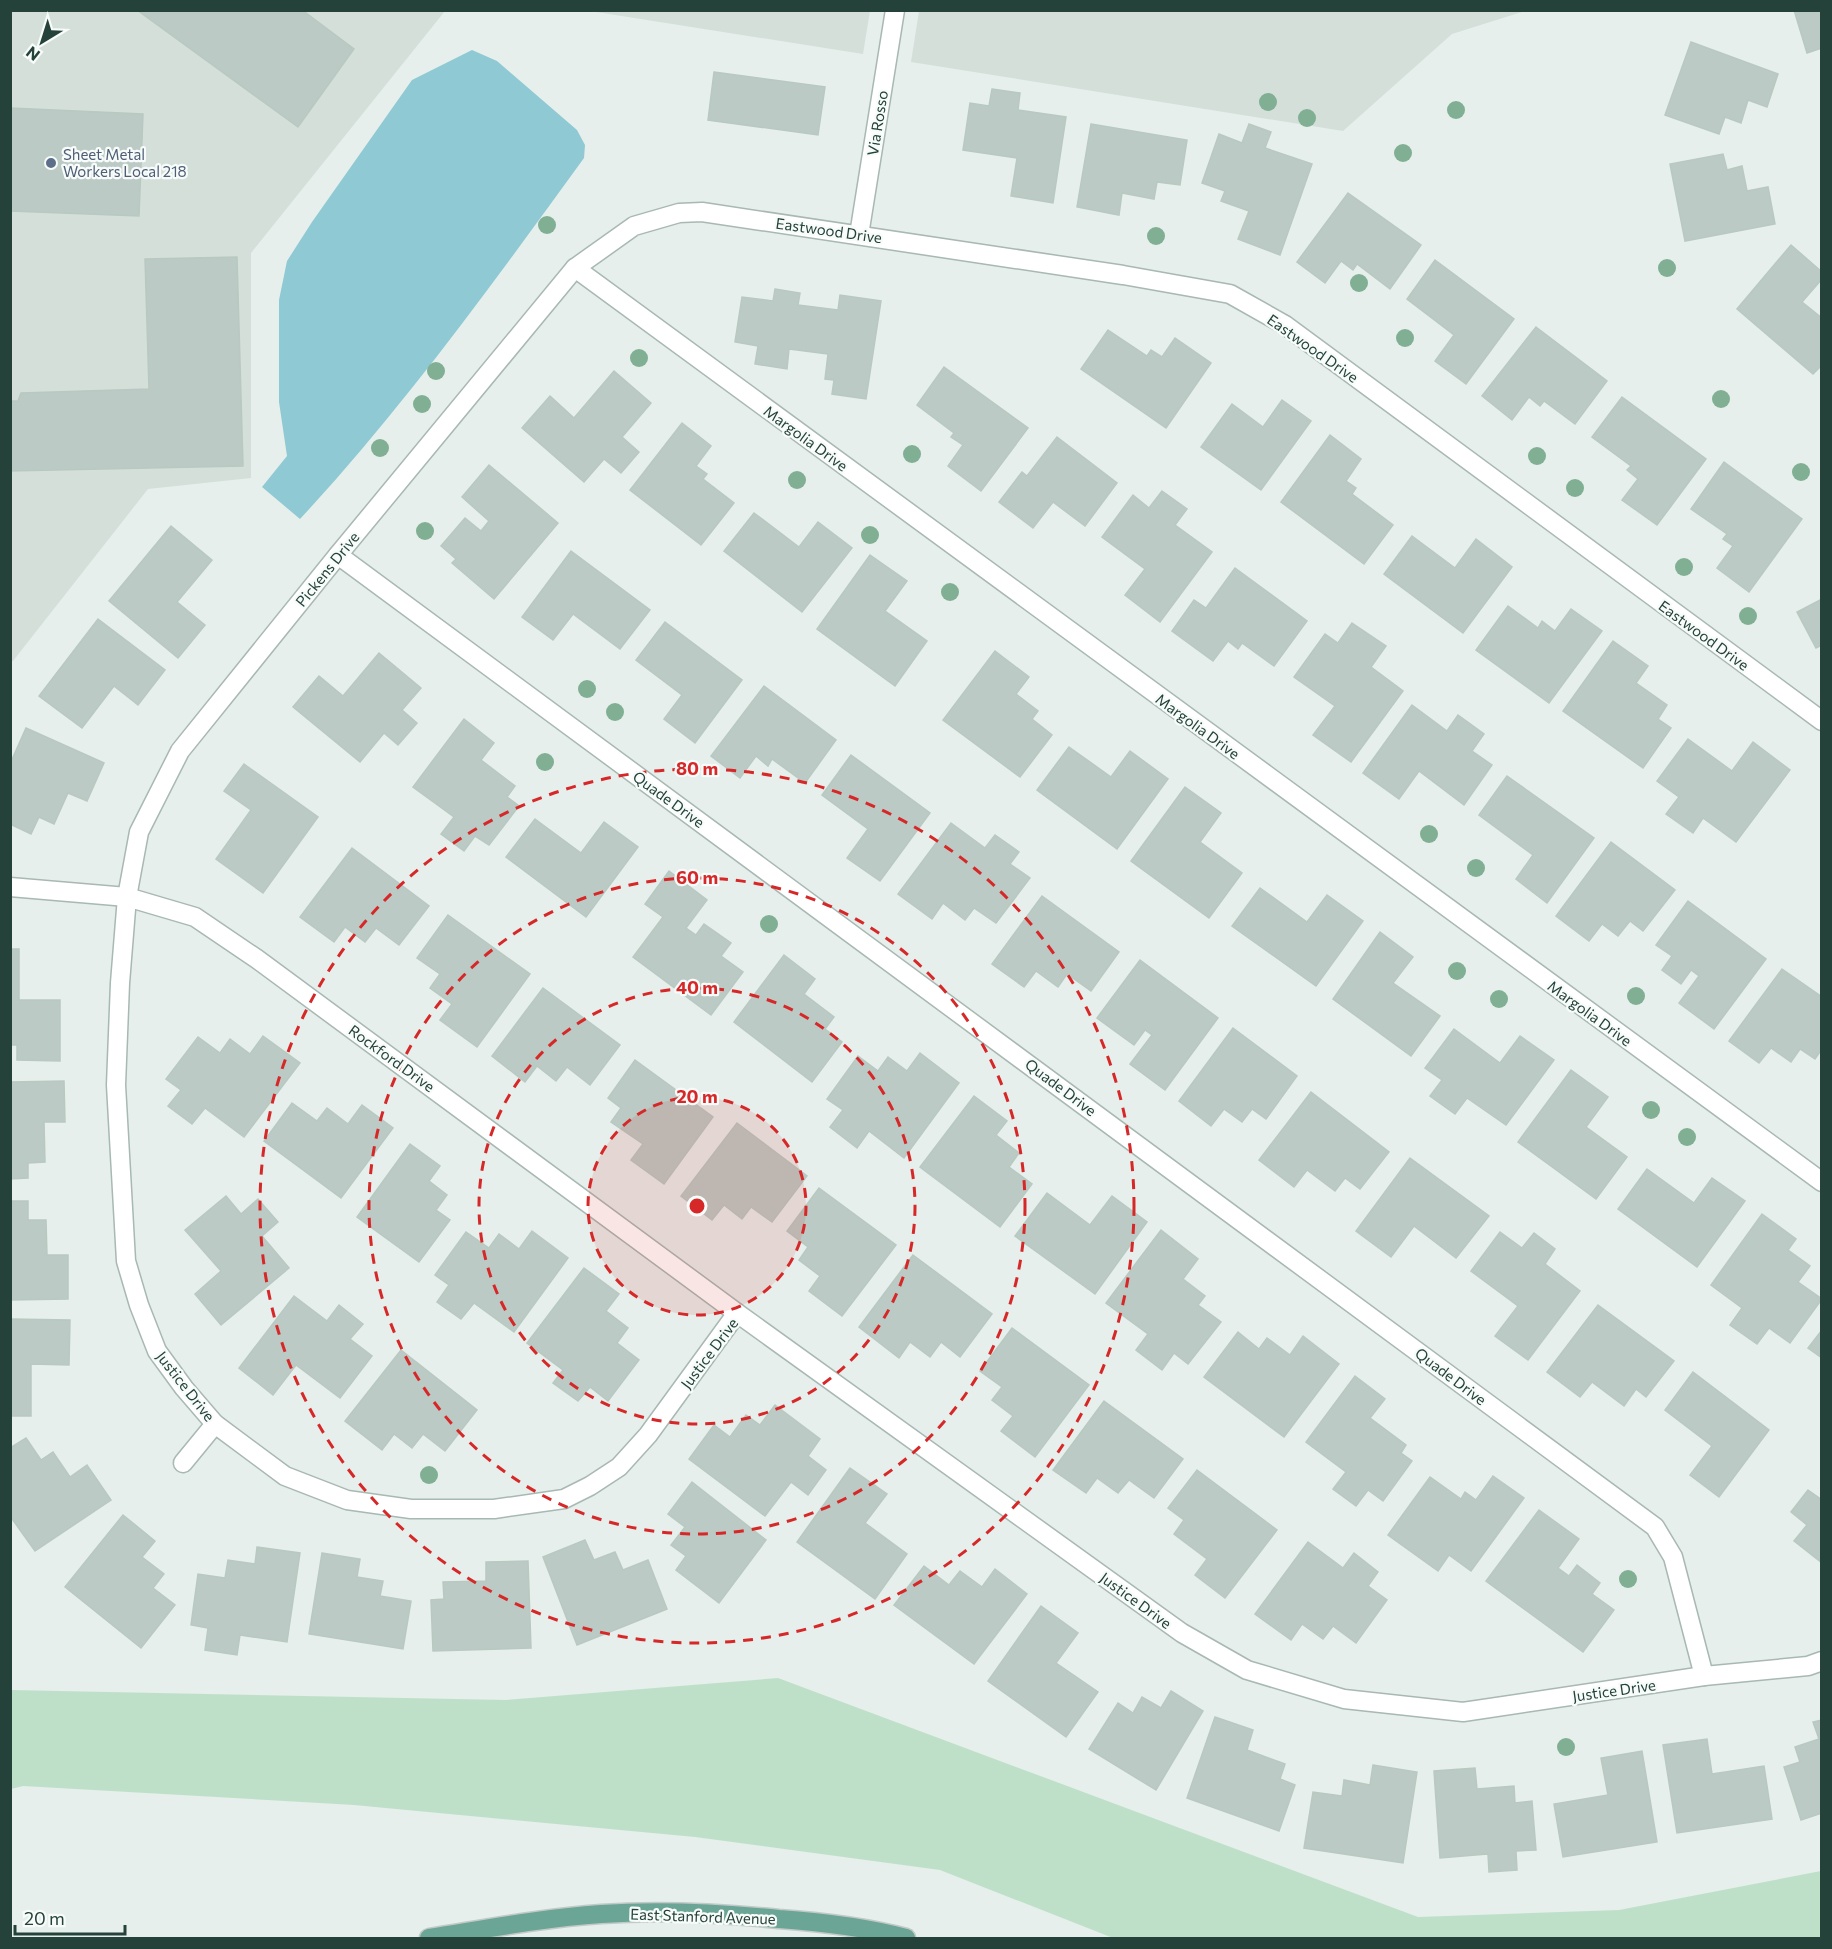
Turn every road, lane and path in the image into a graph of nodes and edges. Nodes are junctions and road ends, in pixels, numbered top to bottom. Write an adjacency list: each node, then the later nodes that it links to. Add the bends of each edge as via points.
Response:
1 (895, 10): 2 (street, Via Rosso)
2 (859, 235): 3 (street, Eastwood Drive, via 702,212 679,213 634,226); 5 (street, Eastwood Drive, via 1230,294 1285,325)
3 (575, 268): 4 (street, Pickens Drive); 8 (street, Margolia Drive)
4 (338, 555): 7 (street, Pickens Drive, via 180,751 139,832); 13 (street, Quade Drive, via 1655,1527 1673,1557)
5 (1821, 721)
6 (10, 887): 7 (street, Rockford Drive)
7 (127, 897): 9 (street, Rockford Drive, via 195,917 257,959); 10 (street, Justice Drive, via 116,1085 126,1261 157,1351)
8 (1821, 1182)
9 (737, 1313): 10 (street, Justice Drive, via 648,1435 619,1467 564,1499 494,1509 411,1509 347,1500 285,1476); 13 (street, Justice Drive, via 1182,1633 1247,1670 1344,1699 1463,1712)
10 (215, 1424): 11 (street)
11 (183, 1463)
12 (1821, 1661): 13 (street, Justice Drive, via 1808,1666)
13 (1704, 1676)
14 (429, 1938): 15 (main road, East Stanford Avenue, via 536,1921 666,1911 817,1922)
15 (906, 1938)

